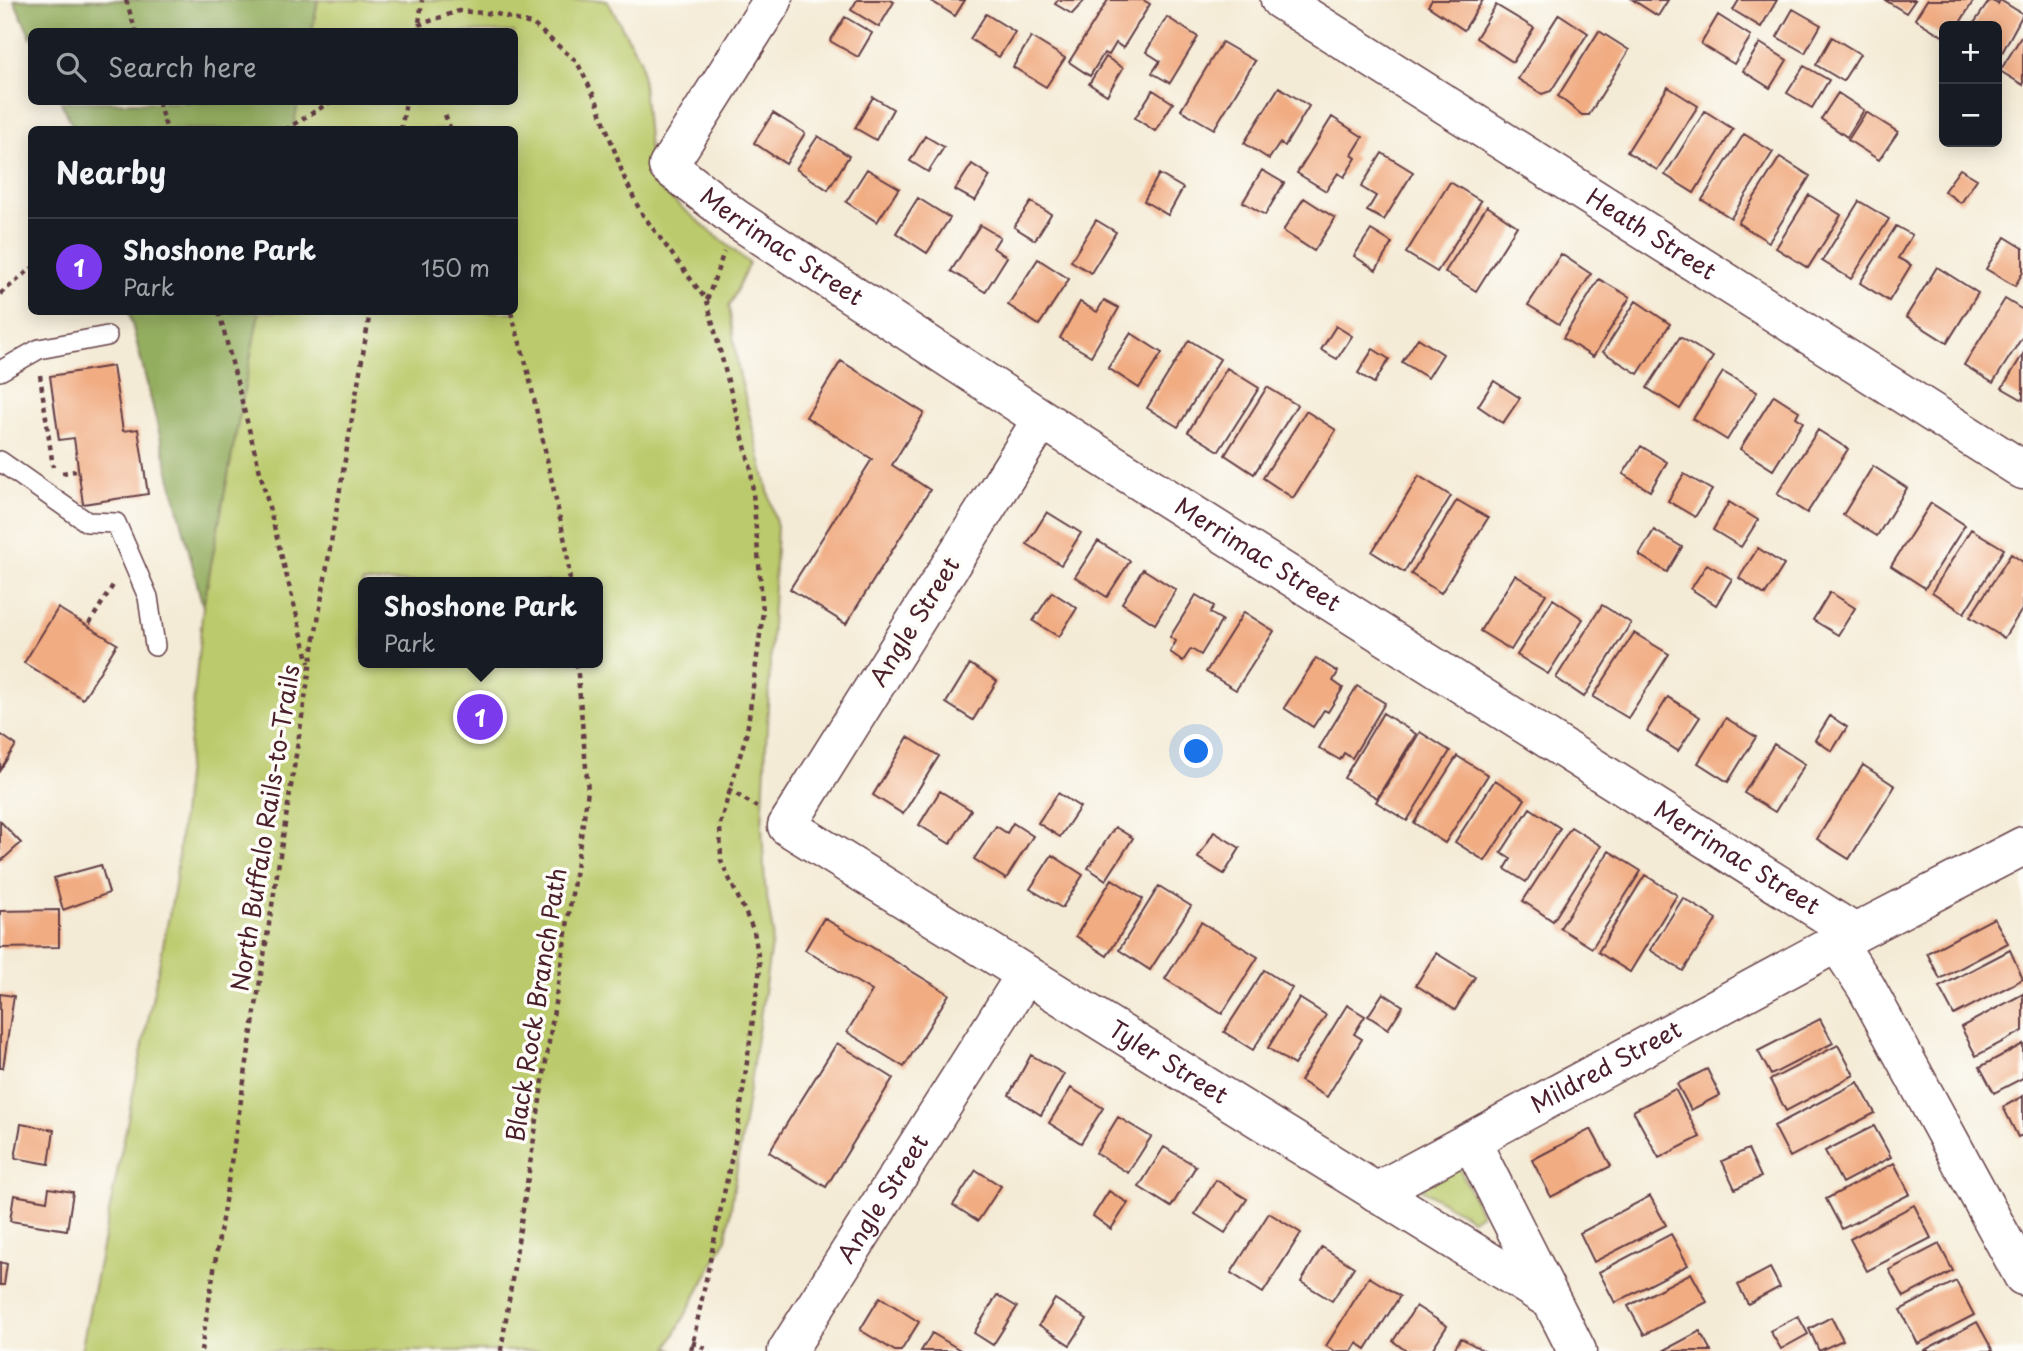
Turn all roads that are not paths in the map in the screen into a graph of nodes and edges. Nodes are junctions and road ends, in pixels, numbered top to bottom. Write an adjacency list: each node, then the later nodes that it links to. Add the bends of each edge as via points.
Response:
1 (773, 0): 5 (street, Merrimac Street, via 668,166 735,218)
2 (1280, 0): 7 (street, Heath Street)
3 (107, 336): 4 (lane, via 38,349)
4 (0, 370)
5 (1042, 419): 9 (street, Angle Street); 11 (street, Merrimac Street)
6 (0, 461): 8 (lane, via 88,522 116,523 148,597)
7 (2023, 470)
8 (155, 646)
9 (774, 817): 12 (street, Tyler Street)
10 (2023, 846): 11 (street, Mildred Street)
11 (1846, 938): 13 (street, Mildred Street); 15 (street, Merrimac Street, via 1866,987)
12 (1026, 974): 14 (street, Tyler Street); 17 (street, Angle Street)
13 (1471, 1140): 14 (street, Mildred Street); 16 (street, Tyler Street)
14 (1376, 1192): 16 (street, Tyler Street)
15 (2023, 1276)
16 (1549, 1299): 18 (street, Tyler Street)
17 (787, 1351)
18 (1577, 1351)

